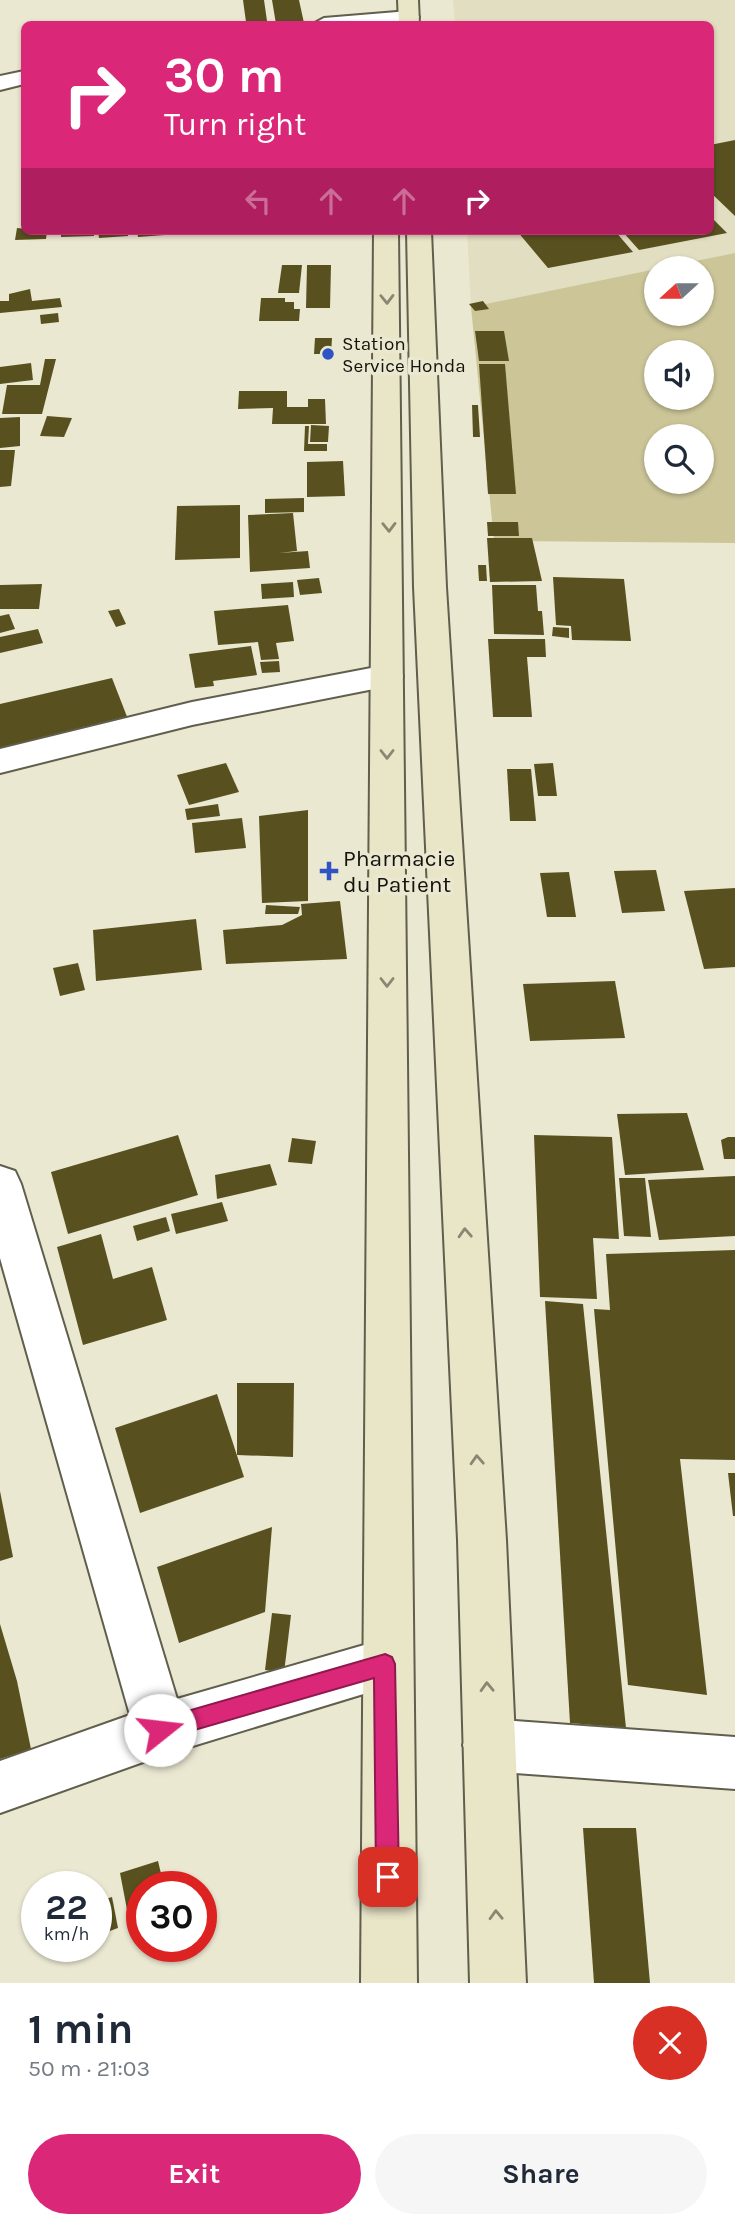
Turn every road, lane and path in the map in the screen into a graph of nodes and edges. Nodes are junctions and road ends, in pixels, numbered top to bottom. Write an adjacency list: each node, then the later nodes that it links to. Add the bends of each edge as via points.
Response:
1 (387, 14): 2 (street); 3 (street)
2 (409, 14)
3 (343, 21)
4 (21, 79): 5 (street)
5 (0, 83)
6 (386, 235): 8 (main road, one-way to 8)
7 (419, 235): 13 (main road, one-way to 7, via 430,587)
8 (387, 676): 9 (street, via 298,689 153,720); 11 (main road, one-way to 11)
9 (0, 761)
10 (0, 1184): 12 (street)
11 (385, 1664): 12 (street); 16 (main road)
12 (160, 1730): 15 (street)
13 (489, 1745): 14 (street); 17 (main road, one-way to 13)
14 (735, 1763)
15 (0, 1787)
16 (389, 1983)
17 (498, 1983)

